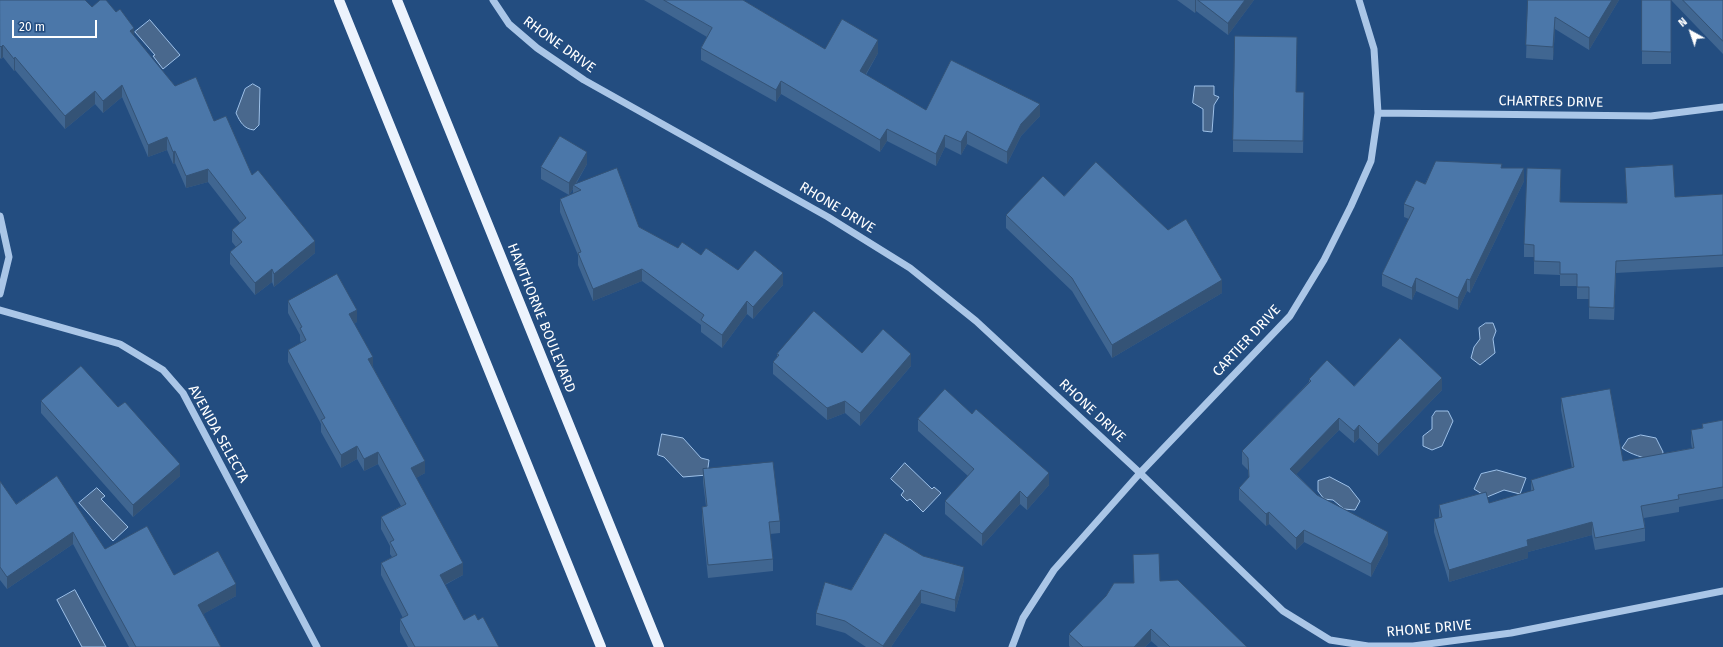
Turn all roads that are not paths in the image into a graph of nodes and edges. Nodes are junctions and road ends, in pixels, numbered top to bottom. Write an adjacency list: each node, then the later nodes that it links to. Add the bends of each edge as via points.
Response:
1 (339, 0): 13 (main road)
2 (397, 0): 14 (main road, HAWTHORNE BOULEVARD)
3 (493, 0): 10 (street, RHONE DRIVE, via 509,24 537,48 584,80 828,217 910,268 967,313)
4 (1359, 0): 6 (street, CARTIER DRIVE, via 1374,49)
5 (1723, 107): 6 (street, CHARTRES DRIVE, via 1651,116)
6 (1378, 113): 10 (street, CARTIER DRIVE, via 1371,161 1327,253 1290,316)
7 (0, 216): 8 (street, via 9,256)
8 (0, 294)
9 (0, 310): 12 (street, AVENIDA SELECTA, via 120,344 163,370 183,394)
10 (1140, 473): 11 (street, RHONE DRIVE, via 1283,611 1330,640 1368,646 1413,646 1511,633); 15 (street, CARTIER DRIVE, via 1054,570 1023,618)
11 (1723, 591)
12 (317, 647)
13 (601, 647)
14 (660, 647)
15 (1012, 647)

